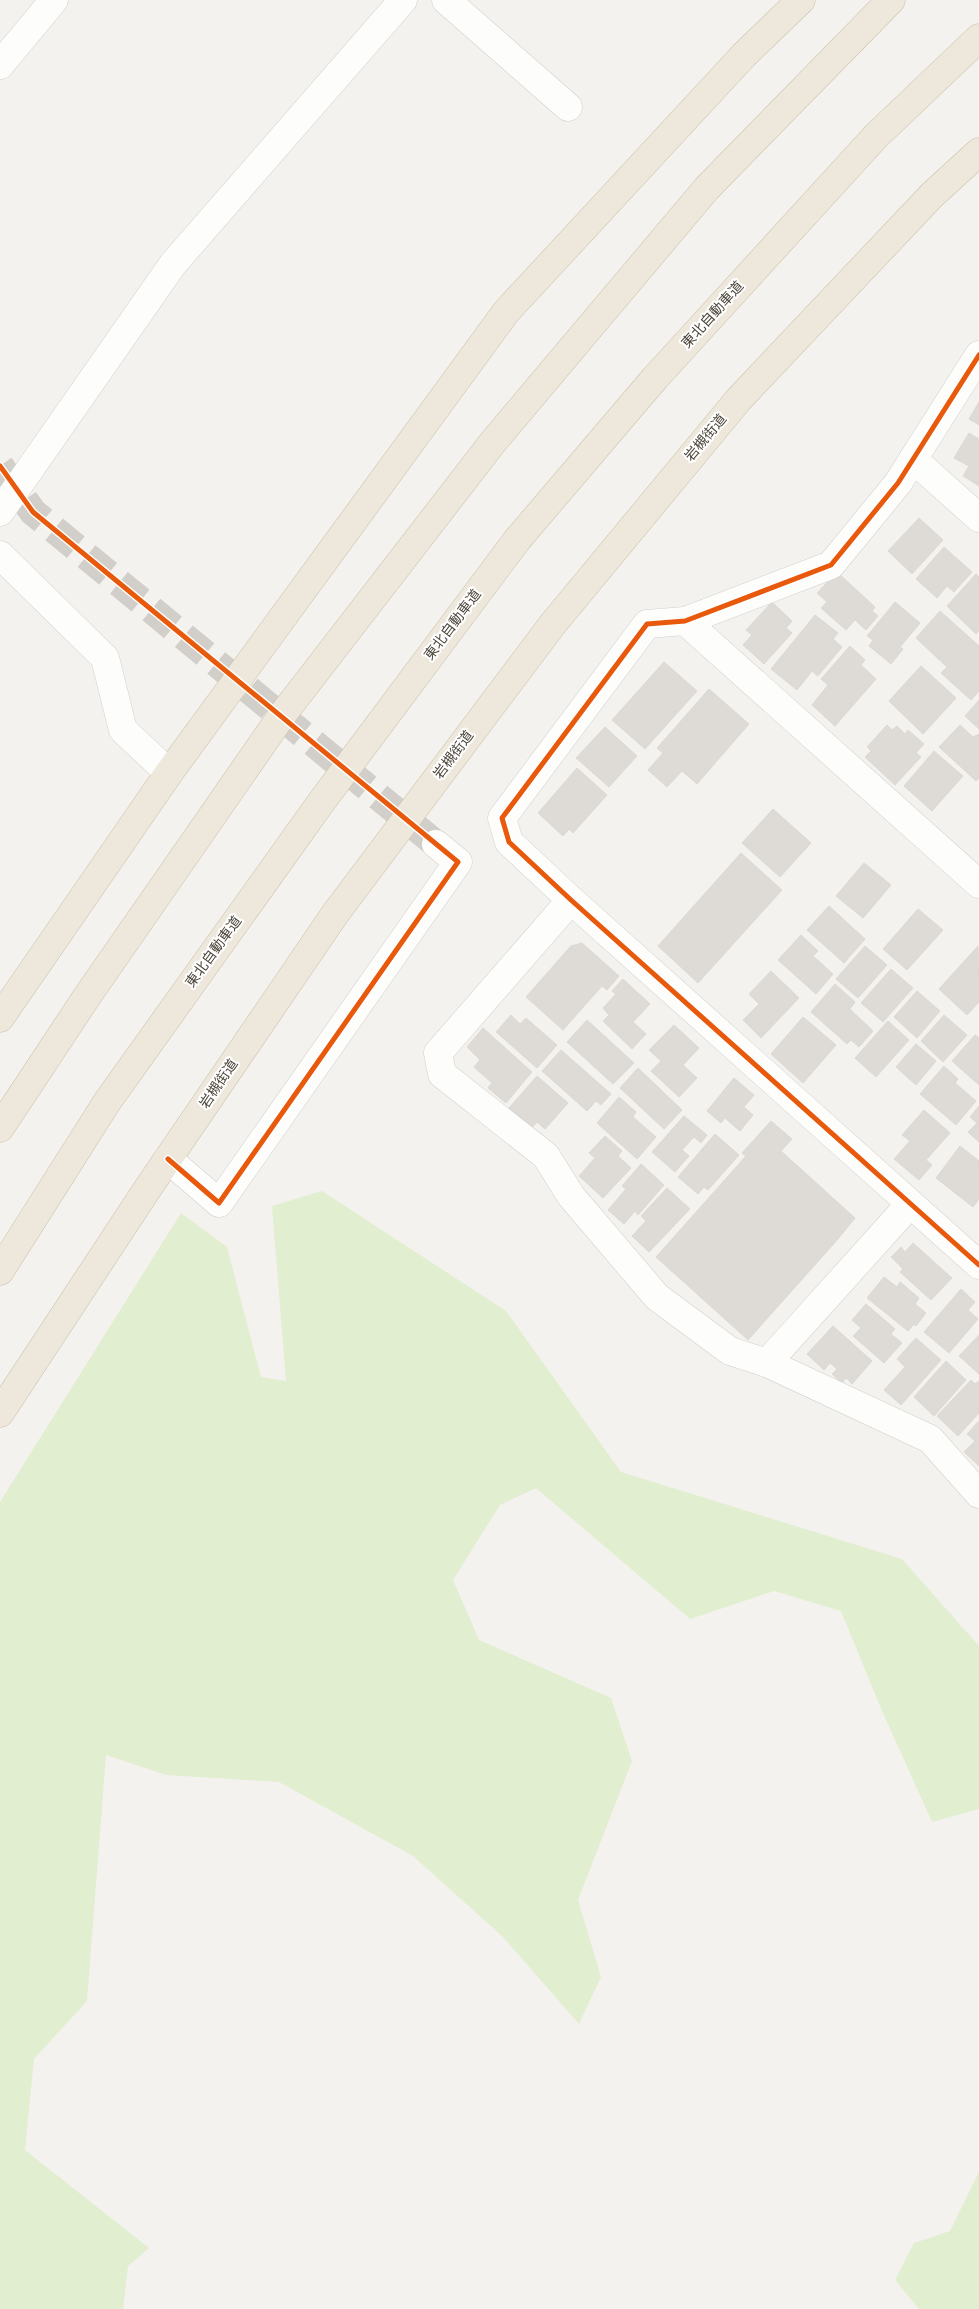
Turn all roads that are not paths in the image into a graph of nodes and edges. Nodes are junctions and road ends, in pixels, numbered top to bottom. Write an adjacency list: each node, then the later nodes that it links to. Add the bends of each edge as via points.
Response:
1 (54, 0): 7 (street)
2 (402, 0): 12 (street, via 173,264)
3 (446, 0): 8 (street)
4 (801, 0): 16 (highway, via 744,56 506,312)
5 (891, 0): 21 (highway, via 707,188 493,442 283,714)
6 (979, 38): 25 (highway, 東北自動車道, via 876,136 655,378 517,540 322,801 107,1102)
7 (0, 65)
8 (568, 107)
9 (979, 152): 22 (highway, 岩槻街道, via 932,195 739,398 552,625 335,914)
10 (979, 355): 11 (street)
11 (913, 459): 13 (street); 15 (street, via 898,483 832,565)
12 (0, 512)
13 (979, 518)
14 (0, 555): 16 (street, via 105,658 123,730)
15 (685, 621): 18 (street); 19 (street, via 647,624 502,818 509,842)
16 (169, 773): 20 (highway)
17 (436, 844): 22 (street, via 458,862 219,1203)
18 (979, 884)
19 (571, 900): 23 (street); 26 (street, via 438,1053 442,1074 546,1156 571,1196 657,1297 730,1351)
20 (0, 1018)
21 (0, 1128)
22 (168, 1159): 27 (highway, 岩槻街道)
23 (910, 1204): 24 (street); 26 (street)
24 (979, 1265)
25 (0, 1271)
26 (767, 1363): 28 (street, via 930,1439)
27 (0, 1413)
28 (979, 1494)

